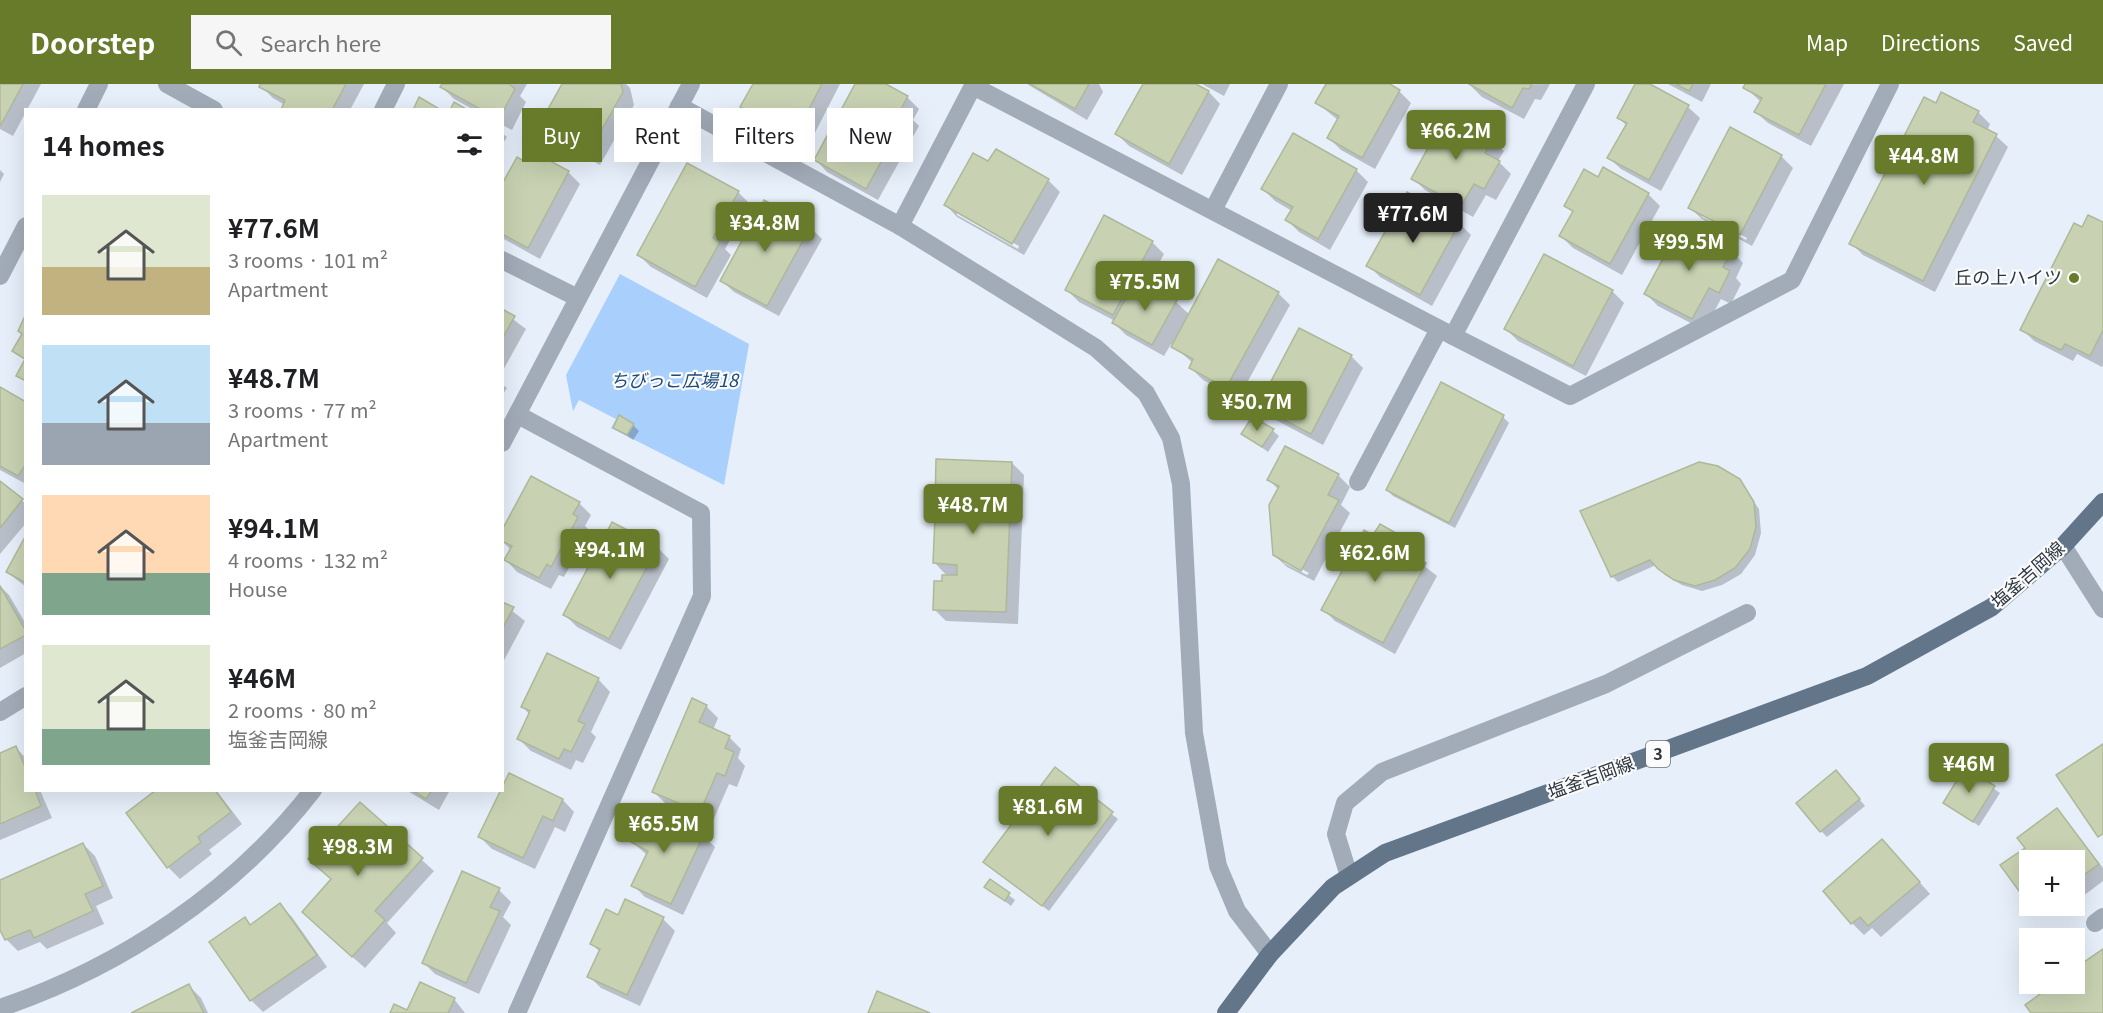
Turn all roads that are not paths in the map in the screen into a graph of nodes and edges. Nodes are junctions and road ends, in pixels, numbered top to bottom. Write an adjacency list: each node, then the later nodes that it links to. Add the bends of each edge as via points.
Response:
1 (99, 84): 10 (street)
2 (167, 84): 11 (street)
3 (396, 84): 12 (street)
4 (691, 84): 9 (street)
5 (1279, 84): 13 (street)
6 (1586, 84): 19 (street)
7 (1890, 84): 19 (street, via 1792,280 1570,396)
8 (974, 85): 13 (street); 14 (street)
9 (679, 106): 14 (street); 18 (street)
10 (87, 108)
11 (210, 108)
12 (383, 108)
13 (1214, 210): 19 (street)
14 (900, 226): 31 (street, via 1096,348 1146,393 1171,438 1181,484 1194,733 1218,866 1237,910)
15 (24, 230): 17 (street)
16 (504, 261): 18 (street)
17 (0, 276)
18 (578, 298): 20 (street)
19 (1446, 333): 22 (street)
20 (518, 415): 21 (street); 33 (street, via 701,513 702,596)
21 (504, 440)
22 (1358, 482)
23 (2103, 502): 24 (main road, 塩釜吉岡線 / 3)
24 (2063, 546): 25 (street); 30 (main road, 塩釜吉岡線 / 3, via 1992,607 1867,676 1385,853)
25 (2103, 609)
26 (1747, 613): 30 (street, via 1606,684 1382,772 1345,803 1336,834)
27 (24, 697): 28 (street)
28 (0, 712)
29 (311, 792): 32 (street, via 246,865 176,920 102,965)
30 (1349, 876): 31 (main road, 塩釜吉岡線 / 3, via 1333,887)
31 (1270, 954): 34 (main road, 塩釜吉岡線 / 3)
32 (0, 1008)
33 (518, 1013)
34 (1226, 1013)

